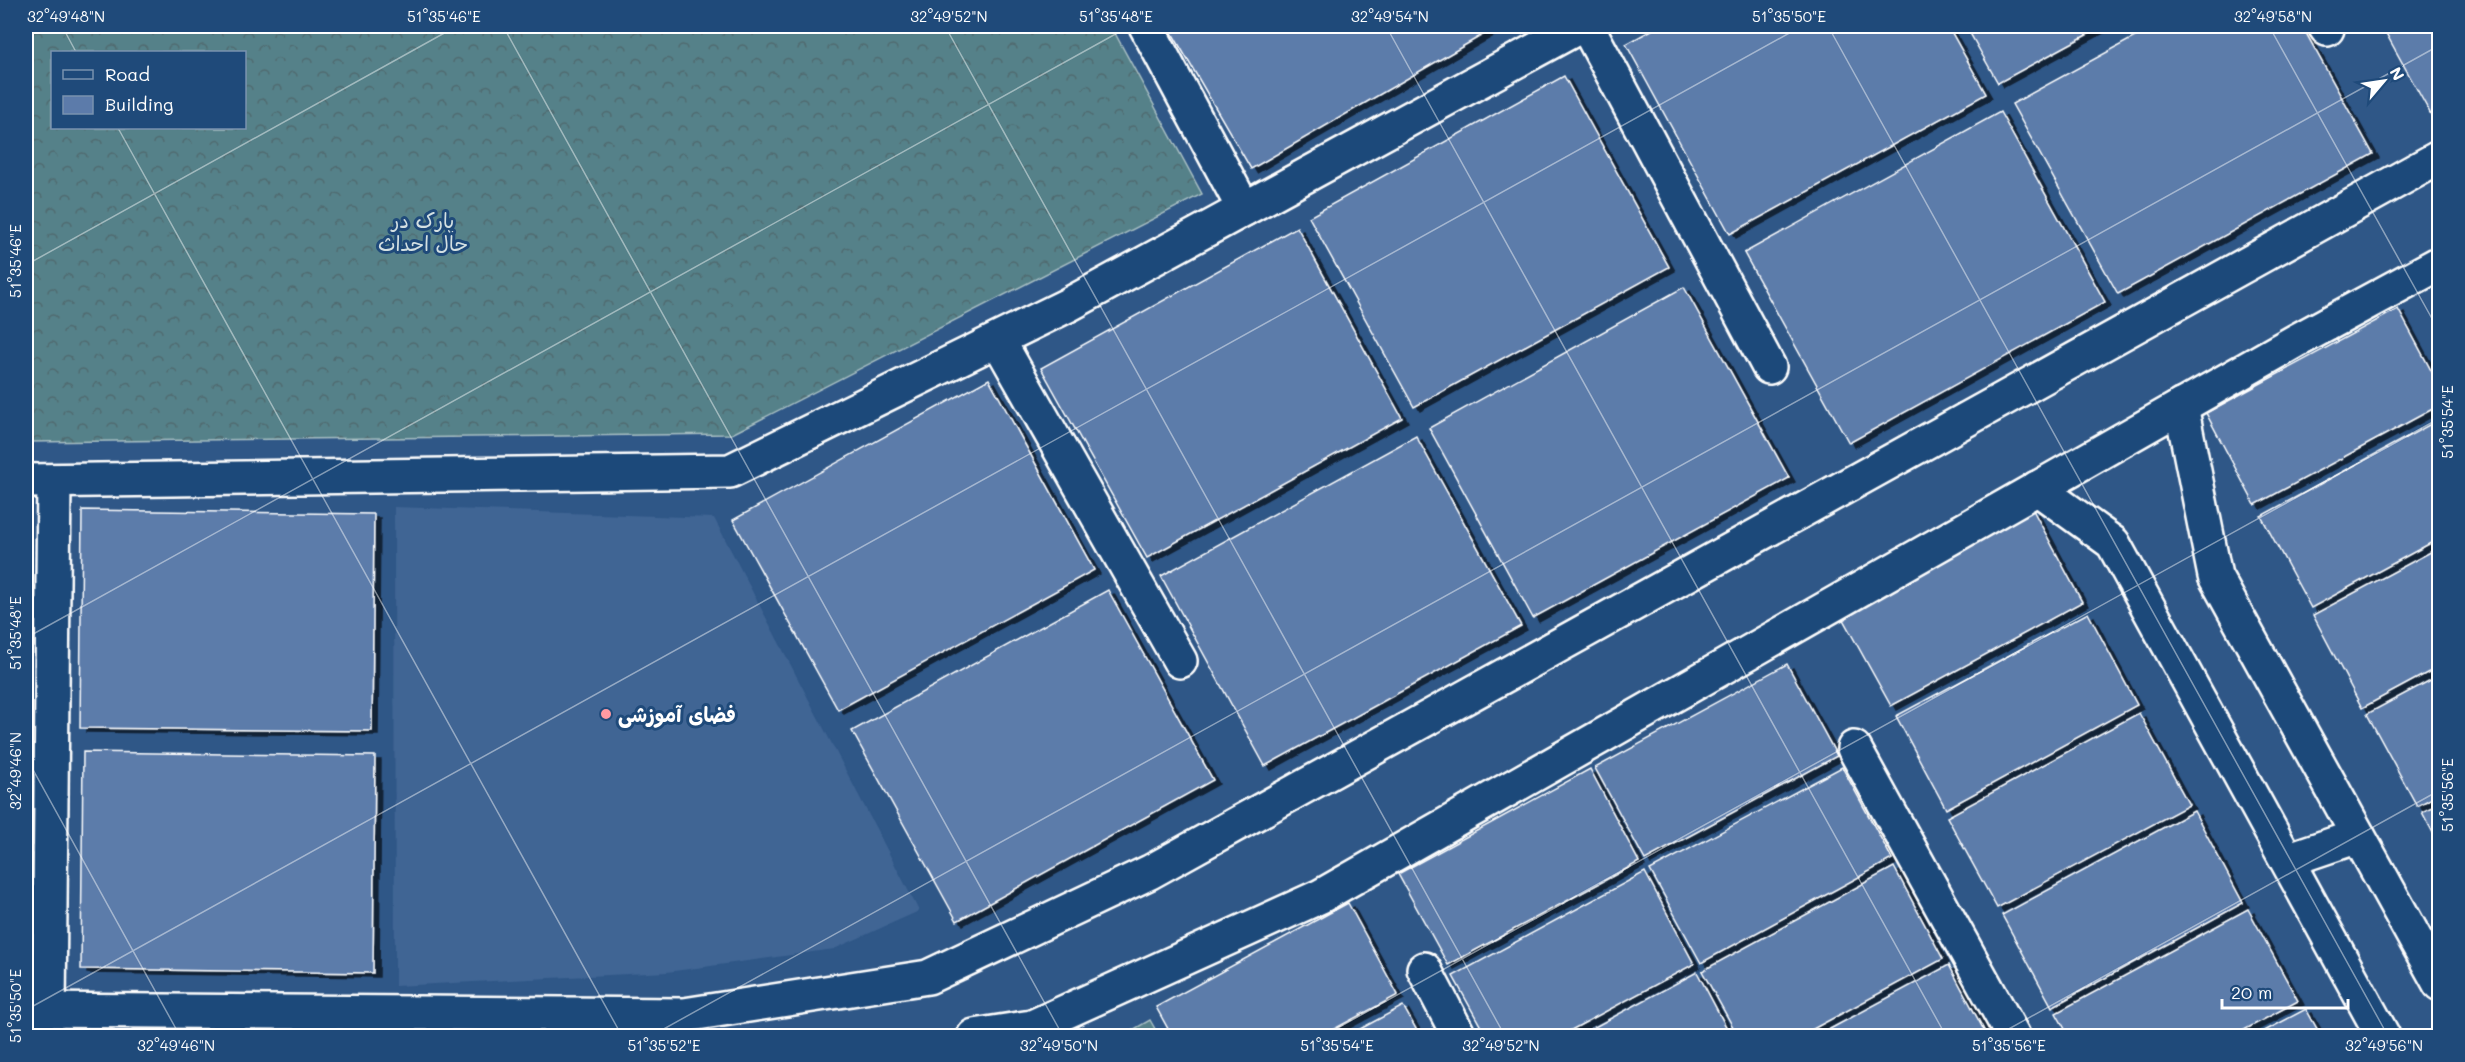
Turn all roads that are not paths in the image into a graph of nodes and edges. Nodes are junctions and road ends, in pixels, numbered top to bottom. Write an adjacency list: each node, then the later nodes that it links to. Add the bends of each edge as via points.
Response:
1 (1146, 26): 5 (street)
2 (1580, 26): 5 (street)
3 (1587, 26): 8 (street)
4 (2439, 156): 18 (street, via 1150,872 928,977 684,1015)
5 (1244, 209): 7 (street)
6 (2439, 263): 9 (street)
7 (998, 340): 10 (street, via 730,471); 12 (street)
8 (1768, 367)
9 (2181, 406): 11 (street); 14 (street, via 2215,576)
10 (40, 481): 18 (street)
11 (2037, 488): 15 (street, via 2113,543); 19 (street, via 1321,896 1032,1028)
12 (1180, 661)
13 (1854, 748): 21 (street)
14 (2358, 836): 15 (street); 17 (street)
15 (2287, 860): 22 (street)
16 (1424, 969): 20 (street)
17 (2439, 984)
18 (37, 1010)
19 (974, 1036)
20 (1459, 1036)
21 (2013, 1036)
22 (2383, 1036)

